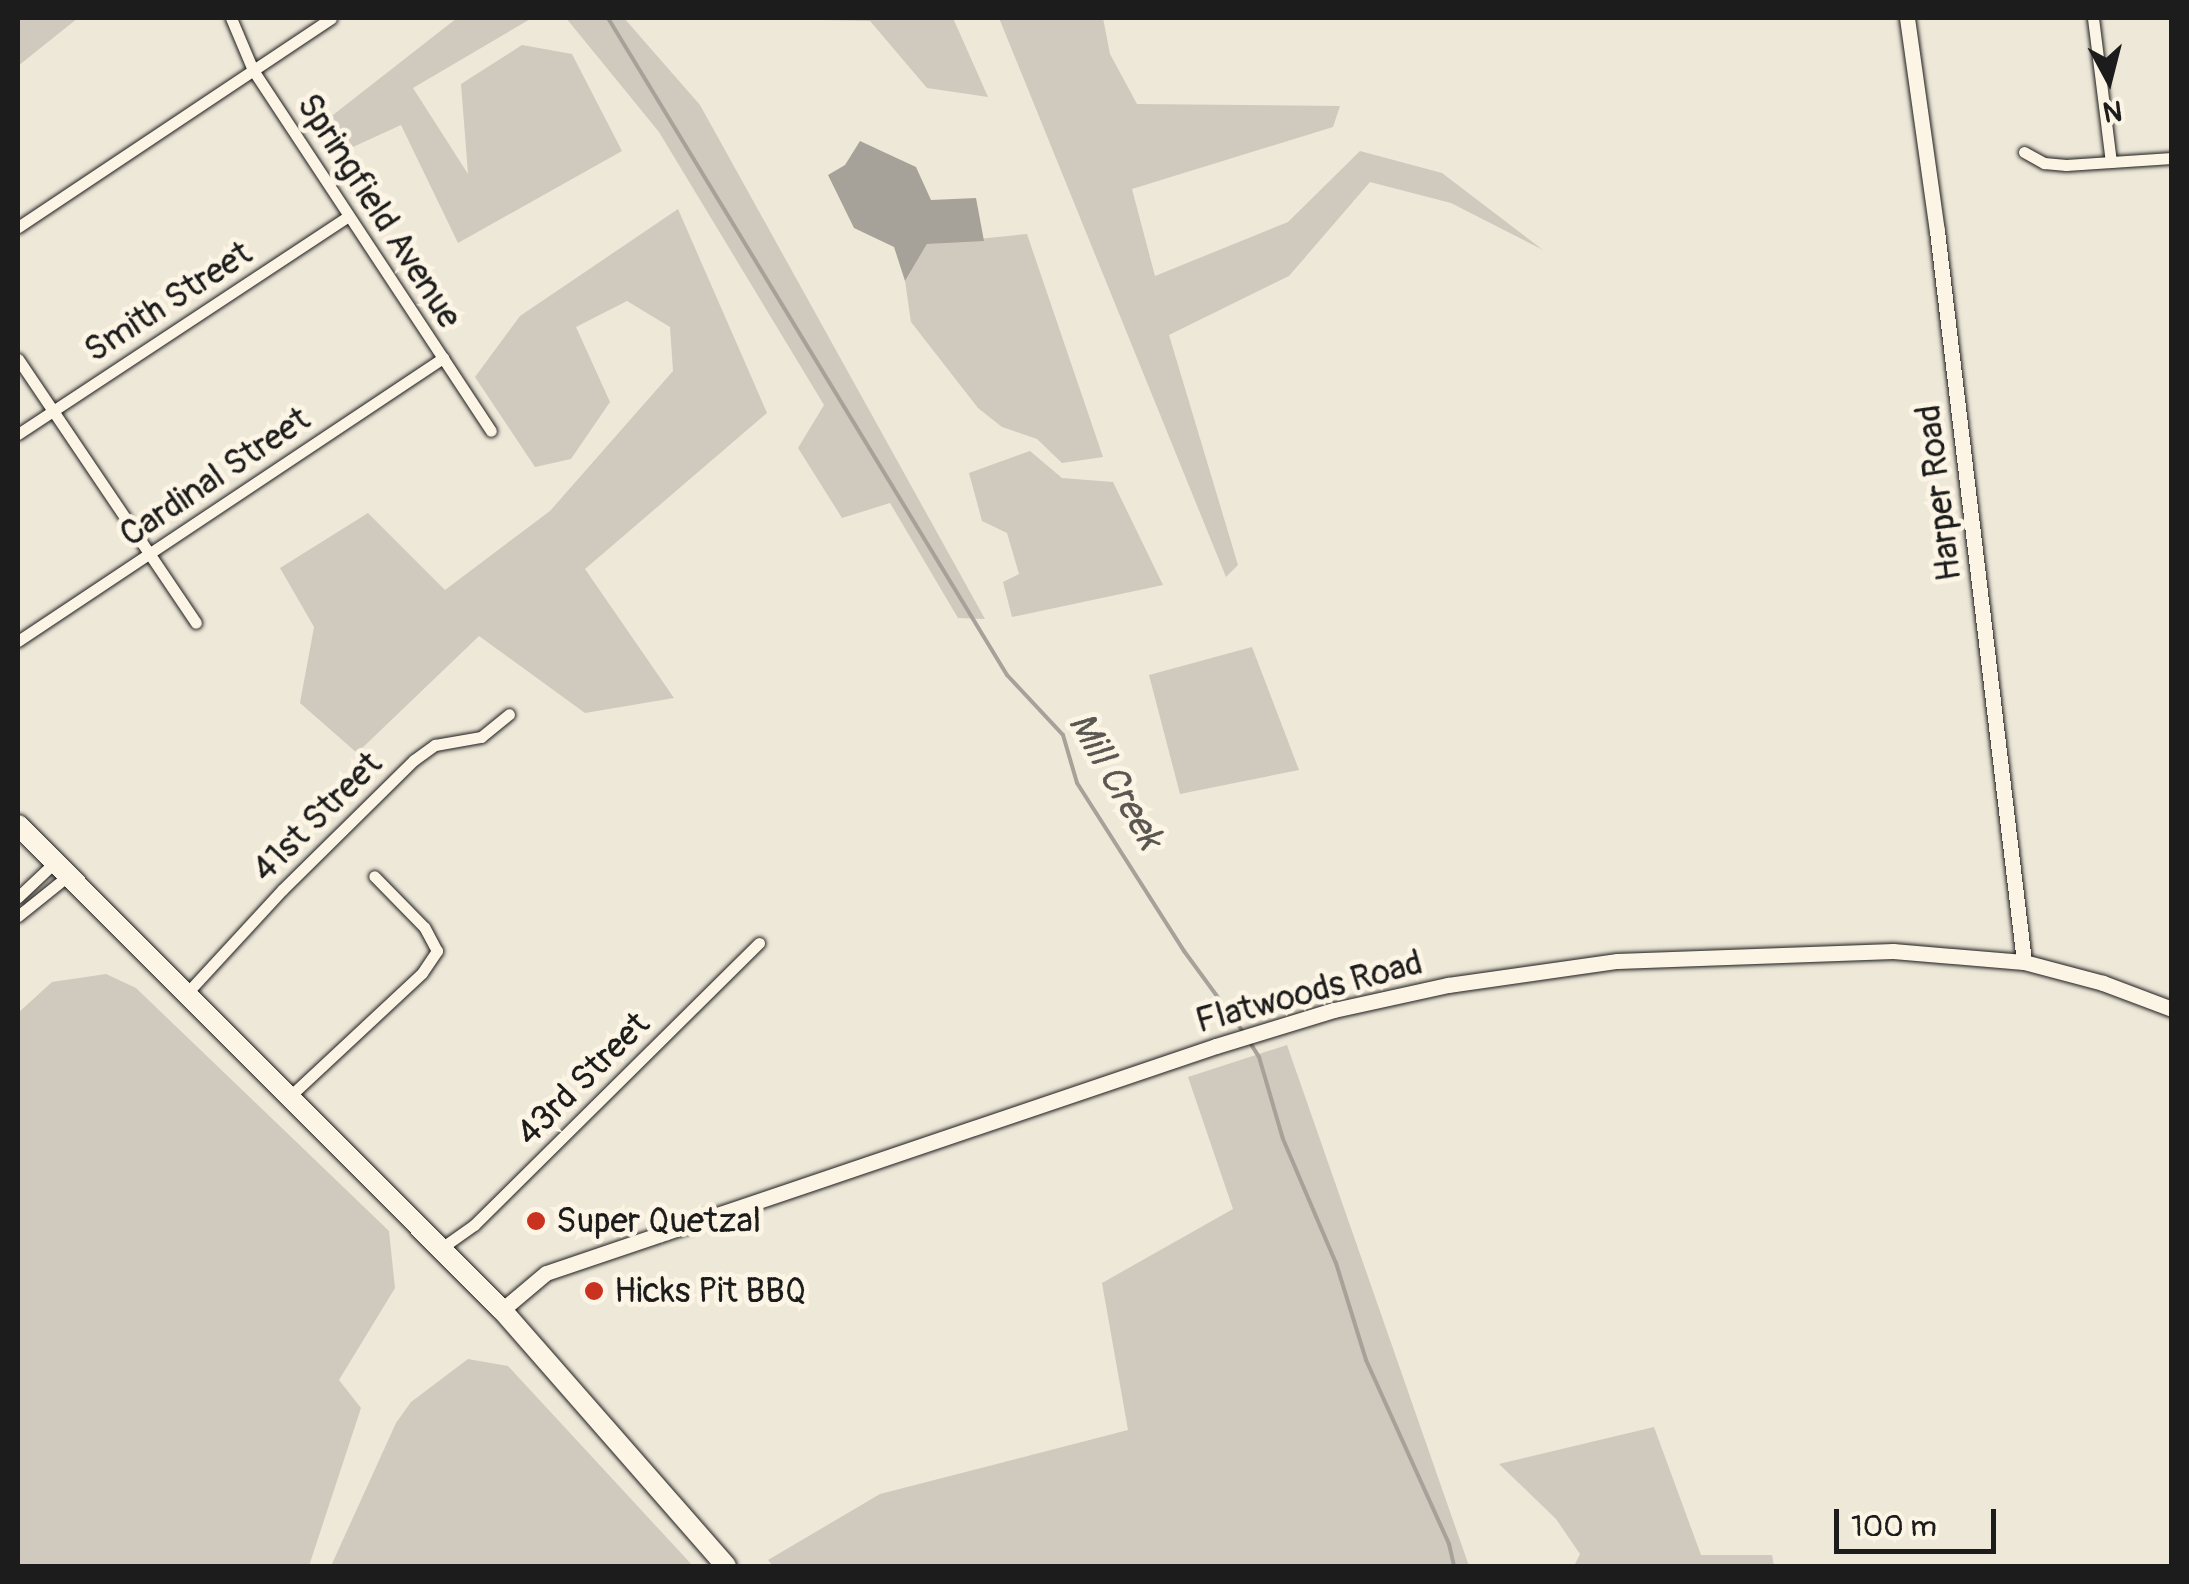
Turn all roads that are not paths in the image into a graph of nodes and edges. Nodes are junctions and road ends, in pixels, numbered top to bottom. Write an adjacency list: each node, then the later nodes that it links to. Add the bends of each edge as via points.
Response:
1 (231, 18): 5 (street, Springfield Avenue)
2 (331, 18): 5 (street)
3 (1907, 18): 26 (street, Harper Road)
4 (2093, 18): 8 (street)
5 (253, 70): 9 (street, Springfield Avenue); 10 (street)
6 (2024, 152): 8 (street, via 2044,163)
7 (2172, 158): 8 (street)
8 (2111, 162)
9 (350, 216): 11 (street, Springfield Avenue); 13 (street, Smith Street)
10 (18, 227)
11 (443, 358): 14 (street, Springfield Avenue); 16 (street, Cardinal Street)
12 (18, 360): 13 (street)
13 (51, 411): 15 (street, Smith Street); 16 (street)
14 (491, 431)
15 (18, 434)
16 (148, 555): 17 (street); 18 (street, Cardinal Street)
17 (196, 623)
18 (18, 641)
19 (508, 714): 27 (street, 41st Street, via 481,738 435,745 414,760)
20 (18, 824): 21 (highway)
21 (62, 869): 23 (street); 24 (street); 27 (highway)
22 (374, 876): 29 (street, via 424,927 437,951 422,973)
23 (18, 896)
24 (18, 916)
25 (760, 944): 30 (street, 43rd Street, via 474,1225)
26 (2024, 962): 28 (street, Flatwoods Road); 31 (street, Flatwoods Road, via 1893,951 1617,961 1448,985 1216,1046 546,1273)
27 (187, 993): 29 (highway)
28 (2172, 1009)
29 (288, 1098): 30 (highway)
30 (440, 1249): 31 (highway)
31 (502, 1310): 32 (highway)
32 (726, 1566)

